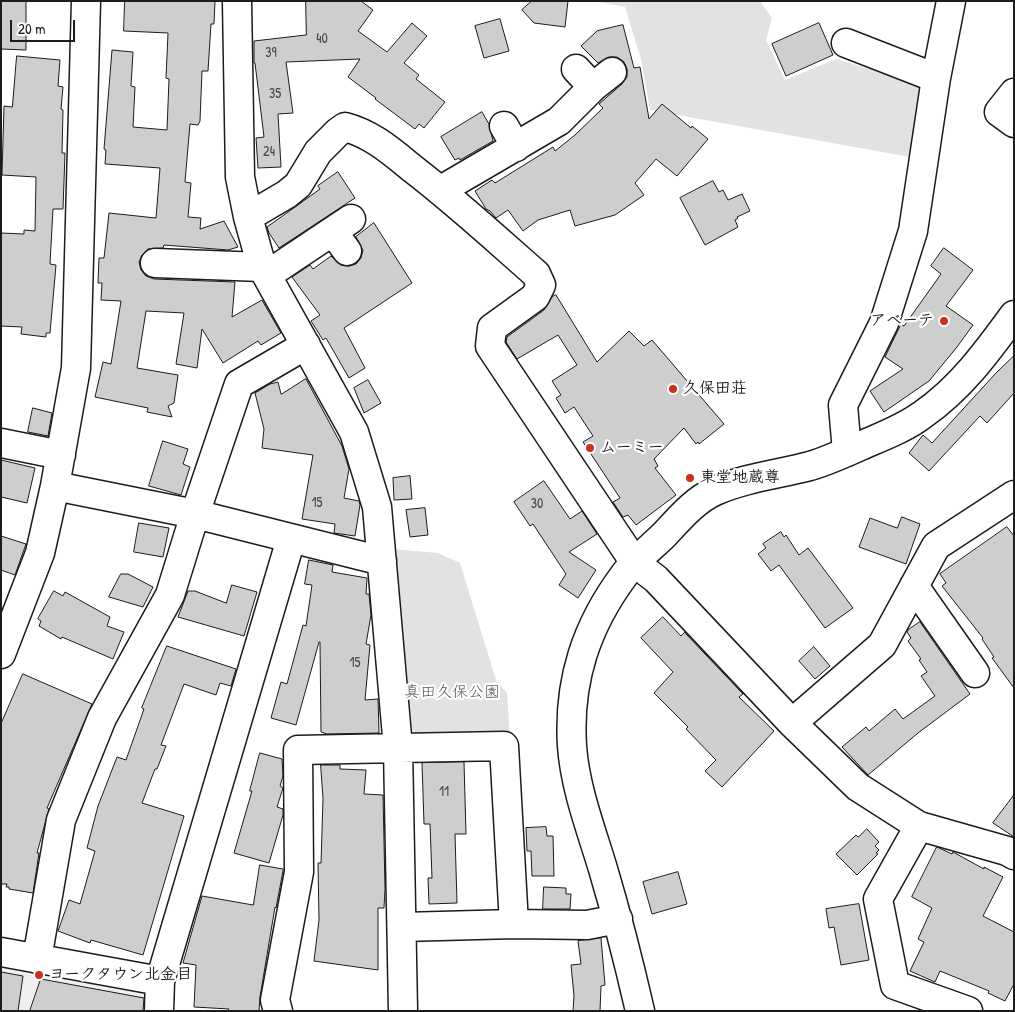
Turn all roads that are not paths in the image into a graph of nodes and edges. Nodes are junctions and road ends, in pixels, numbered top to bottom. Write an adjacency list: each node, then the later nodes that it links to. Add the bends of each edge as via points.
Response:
1 (86, 1): 18 (street, via 76,368)
2 (237, 1): 10 (street, via 240,177)
3 (951, 1): 6 (street)
4 (846, 43): 6 (street)
5 (594, 76): 9 (street, via 559,120 510,136)
6 (936, 78): 17 (street, via 912,231 884,323 843,405)
7 (1014, 92): 8 (street, via 999,112)
8 (1014, 123)
9 (441, 190): 10 (street, via 377,140 345,127 318,152 298,185); 24 (street, via 536,274 542,285 535,297 492,328 490,346)
10 (248, 217): 13 (street)
11 (344, 234): 13 (street)
12 (171, 271): 13 (street)
13 (264, 271): 15 (street)
14 (1014, 315): 17 (street, via 983,358 921,416)
15 (306, 345): 21 (street, via 239,384); 23 (street, via 354,432 377,507)
16 (1, 442): 18 (street)
17 (847, 452): 24 (street, via 813,465 713,492 684,514)
18 (61, 455): 19 (street)
19 (55, 486): 21 (street); 26 (street, via 40,553)
20 (1012, 500): 25 (street, via 936,546)
21 (195, 514): 22 (street); 36 (street, via 170,596 102,718 62,820)
22 (291, 539): 23 (street); 37 (street)
23 (382, 560): 29 (street)
24 (635, 563): 28 (street, via 656,579); 32 (street, via 586,642 579,661 571,716 579,791)
25 (914, 586): 27 (street); 28 (street, via 882,646)
26 (1, 654)
27 (975, 673)
28 (792, 723): 30 (street, via 858,787)
29 (398, 748): 33 (street, via 504,746); 34 (street); 39 (street, via 298,750 299,872 275,1000)
30 (919, 826): 31 (street); 42 (street, via 878,899 895,985)
31 (1014, 855)
32 (618, 919): 33 (street, via 587,925); 41 (street)
33 (514, 924): 34 (street)
34 (403, 927): 40 (street)
35 (1, 952): 36 (street)
36 (37, 959): 37 (street)
37 (160, 981): 38 (street)
38 (159, 1011)
39 (278, 1011)
40 (404, 1011)
41 (640, 1011)
42 (968, 1011)

